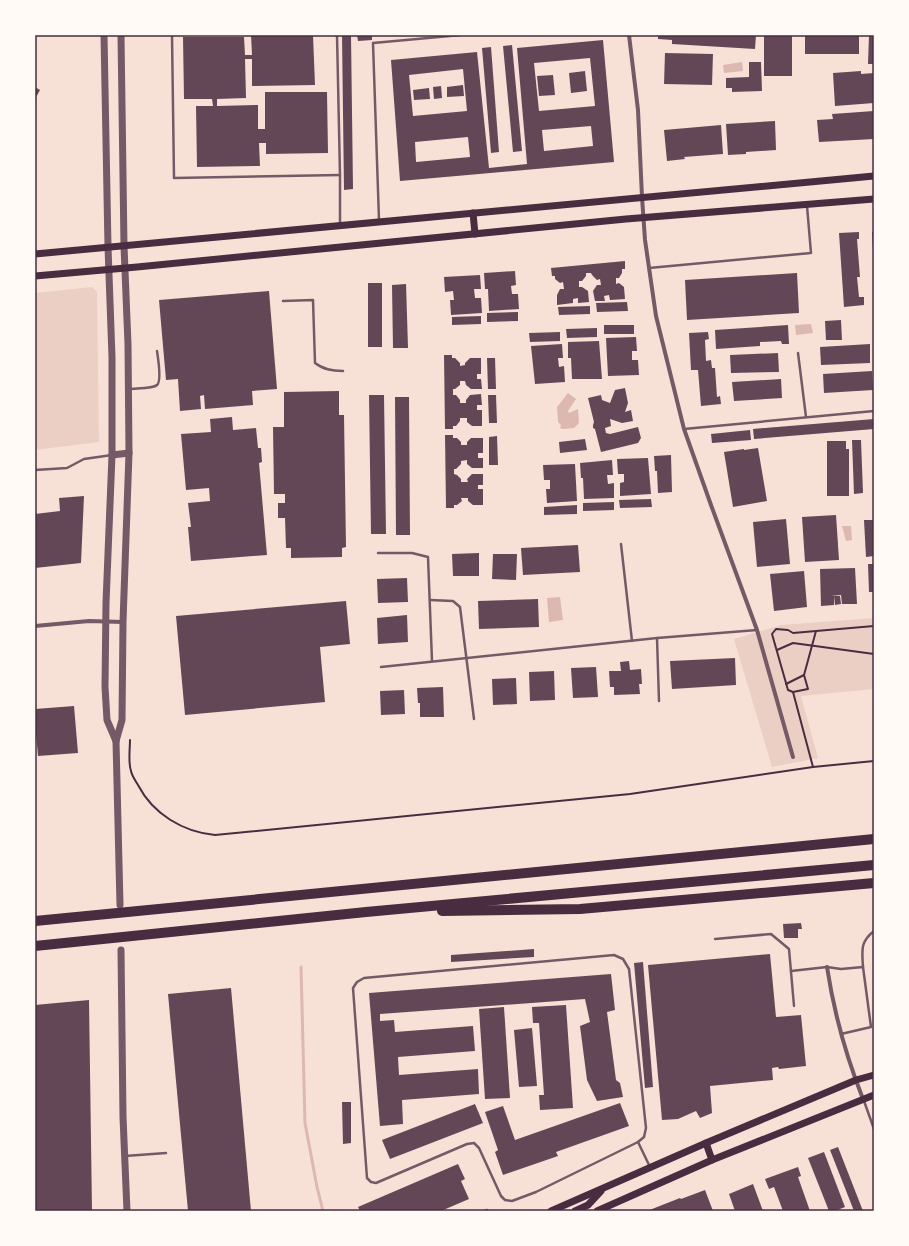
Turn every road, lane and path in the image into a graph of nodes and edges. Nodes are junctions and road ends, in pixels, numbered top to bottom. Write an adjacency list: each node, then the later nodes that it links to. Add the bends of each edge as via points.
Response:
1 (104, 35): 18 (street)
2 (121, 35): 17 (street)
3 (172, 35): 7 (lane, via 174,178)
4 (337, 35): 7 (lane)
5 (461, 35): 14 (lane, via 373,43)
6 (629, 35): 9 (street, via 638,110)
7 (340, 175): 15 (lane)
8 (874, 176): 9 (main road)
9 (642, 198): 12 (main road); 13 (street)
10 (874, 199): 11 (main road)
11 (807, 204): 13 (main road); 21 (lane, via 811,253)
12 (472, 213): 14 (main road); 16 (main road)
13 (644, 217): 16 (main road); 21 (street)
14 (379, 222): 15 (main road)
15 (340, 225): 17 (main road)
16 (474, 234): 20 (main road)
17 (124, 246): 18 (main road); 20 (street)
18 (108, 247): 19 (main road); 22 (street)
19 (35, 254)
20 (125, 268): 22 (main road); 28 (street)
21 (649, 268): 31 (street, via 656,316)
22 (109, 270): 23 (main road); 33 (street)
23 (35, 276)
24 (283, 301): 27 (lane, via 313,300 315,363 329,370)
25 (157, 351): 28 (lane, via 159,384)
26 (798, 353): 30 (lane)
27 (343, 371)
28 (128, 389): 32 (street)
29 (874, 411): 30 (lane)
30 (806, 418): 31 (lane)
31 (684, 429): 42 (street)
32 (129, 453): 33 (street); 39 (street)
33 (112, 455): 34 (lane, via 84,459 67,468); 38 (street)
34 (35, 470)
35 (621, 544): 45 (lane)
36 (378, 553): 37 (lane, via 412,553 428,557)
37 (430, 600): 49 (lane, via 453,601 460,607); 50 (lane)
38 (106, 621): 39 (street); 40 (street); 58 (street, via 107,720)
39 (123, 622): 58 (street, via 122,720)
40 (35, 626)
41 (874, 626): 43 (path)
42 (757, 630): 44 (lane); 59 (street)
43 (816, 631): 46 (path); 47 (path, via 792,633 776,629 772,634)
44 (657, 638): 45 (lane); 55 (lane)
45 (632, 641): 49 (lane)
46 (812, 646): 47 (path, via 793,643); 48 (path); 52 (path)
47 (777, 650): 53 (path)
48 (874, 654)
49 (465, 657): 50 (lane); 56 (lane)
50 (432, 661): 51 (lane)
51 (381, 667)
52 (804, 674): 53 (path); 54 (path, via 808,689)
53 (786, 684): 54 (path, via 788,690)
54 (793, 692): 61 (path)
55 (659, 701)
56 (474, 719)
57 (130, 740): 61 (path, via 130,770 150,803 171,820 188,829 215,835 630,794)
58 (116, 741): 65 (street)
59 (793, 757)
60 (874, 761): 61 (path)
61 (813, 767)
62 (874, 839): 67 (highway)
63 (874, 865): 66 (highway)
64 (874, 883): 66 (highway, via 580,909)
65 (120, 905)
66 (366, 912): 70 (highway)
67 (35, 921)
68 (874, 931): 73 (lane, via 866,937 862,945)
69 (715, 939): 74 (lane, via 771,934 789,949)
70 (35, 946)
71 (121, 950): 85 (street)
72 (827, 967): 73 (lane); 74 (lane); 76 (street)
73 (863, 967): 76 (lane, via 871,1027)
74 (791, 971): 75 (lane)
75 (794, 1006)
76 (841, 1034): 78 (street)
77 (874, 1075): 78 (main road)
78 (856, 1080): 80 (street); 83 (main road)
79 (874, 1095): 80 (main road)
80 (863, 1099): 81 (lane); 86 (main road)
81 (874, 1129)
82 (638, 1142): 82 (lane, via 644,1136 646,1128 629,969 623,959 614,955 364,978 353,988 367,1178 371,1182 376,1183 474,1143 479,1148 502,1196 505,1200 512,1200 536,1192); 87 (lane)
83 (706, 1143): 86 (main road); 87 (main road)
84 (166, 1153): 85 (lane)
85 (124, 1156): 89 (street)
86 (712, 1160): 92 (main road)
87 (651, 1168): 88 (main road)
88 (604, 1188): 90 (main road); 91 (main road, via 588,1205)
89 (127, 1211)
90 (551, 1211)
91 (575, 1211)
92 (596, 1211)

